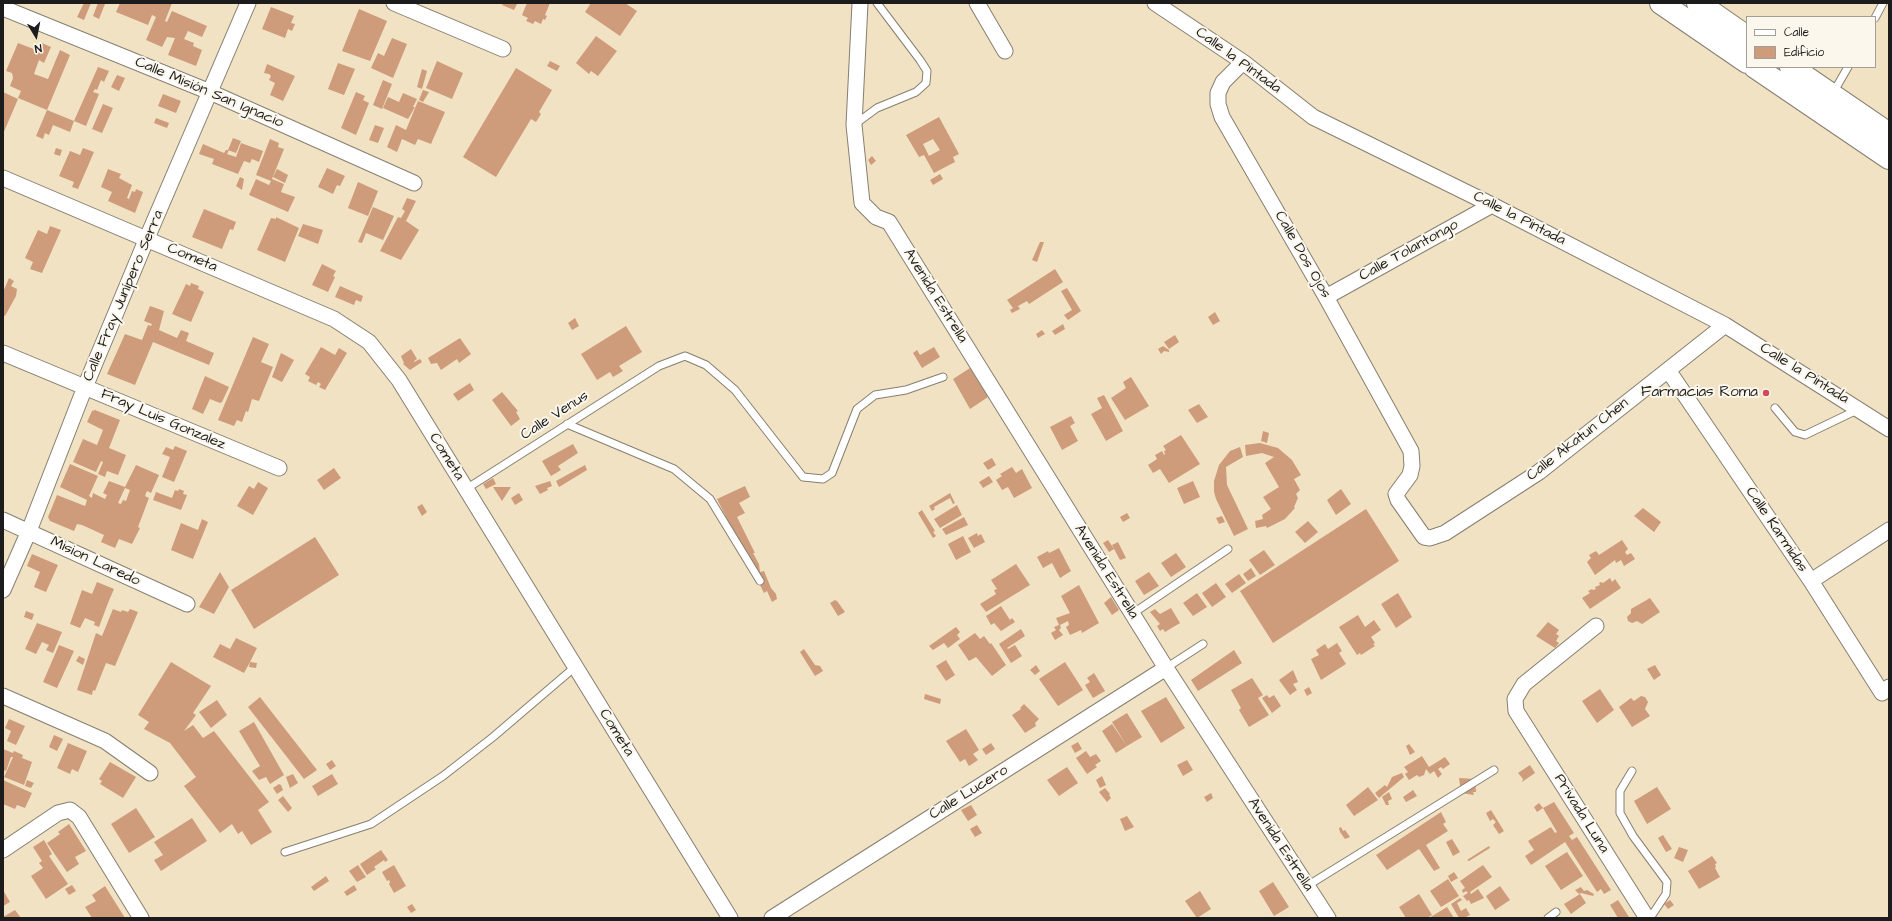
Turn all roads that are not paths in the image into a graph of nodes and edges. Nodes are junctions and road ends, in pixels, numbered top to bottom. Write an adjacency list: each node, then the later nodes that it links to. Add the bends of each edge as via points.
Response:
1 (248, 3): 20 (street, Calle Fray Junípero Serra)
2 (394, 3): 13 (street)
3 (860, 3): 22 (street)
4 (877, 3): 22 (lane, via 927,71 926,83 916,92 877,108)
5 (977, 3): 14 (street)
6 (1155, 3): 16 (street, Calle la Pintada)
7 (1661, 3): 15 (main road)
8 (1698, 3): 12 (main road)
9 (1883, 3): 11 (lane)
10 (3, 8): 20 (street, Calle Misión San Ignacio)
11 (1876, 16)
12 (1746, 36)
13 (503, 49)
14 (1005, 51)
15 (1746, 61)
16 (1243, 62): 27 (street, Calle la Pintada, via 1313,117); 29 (street, Calle Dos Ojos, via 1223,82 1218,93 1222,117)
17 (1757, 68): 21 (main road)
18 (1793, 68): 21 (main road)
19 (1847, 68): 21 (lane)
20 (210, 92): 26 (street, Calle Misión San Ignacio); 28 (street, Calle Fray Junípero Serra)
21 (1827, 104): 23 (main road); 24 (main road)
22 (854, 125): 50 (street, Avenida Estrella, via 862,203 876,217 889,222)
23 (1889, 134)
24 (1889, 158)
25 (3, 178): 28 (street, Cometa)
26 (414, 183)
27 (1492, 205): 29 (street, Calle Tolantongo); 30 (street, Calle la Pintada)
28 (147, 238): 34 (street, Calle Fray Junípero Serra); 40 (street, Cometa, via 334,319 369,342 399,380)
29 (1326, 296): 44 (street, Calle Dos Ojos, via 1411,451 1410,474 1396,494 1398,500 1424,537 1430,538)
30 (1725, 324): 32 (street, Calle Akatun Chen); 36 (street, Calle la Pintada)
31 (3, 353): 34 (street, Fray Luis Gonzalez)
32 (1668, 370): 44 (street, Calle Akatun Chen, via 1539,472); 47 (street, Calle Karmidas)
33 (943, 377): 37 (lane, Calle Venus, via 906,390 875,395 857,409 832,473 823,479 803,477 735,390 706,365 685,356 659,366)
34 (85, 387): 39 (street, Fray Luis Gonzalez); 43 (street, Calle Fray Junípero Serra)
35 (1775, 408): 36 (lane, via 1795,432 1805,435)
36 (1859, 409): 38 (street, Calle la Pintada)
37 (567, 424): 40 (lane, Calle Venus); 46 (lane, via 674,468 710,499)
38 (1889, 429)
39 (279, 468)
40 (466, 489): 53 (street, Cometa)
41 (3, 520): 43 (street, Mision Laredo)
42 (1889, 530): 47 (street)
43 (29, 531): 48 (street, Calle Fray Junípero Serra); 49 (street, Mision Laredo)
44 (1445, 533)
45 (1228, 549): 50 (lane)
46 (760, 581)
47 (1811, 581): 55 (street, Calle Karmidas)
48 (3, 590)
49 (187, 604)
50 (1132, 614): 54 (street, Avenida Estrella)
51 (1596, 626): 69 (street, Privada Luna, via 1524,684 1515,699 1516,711)
52 (1203, 644): 54 (lane)
53 (575, 666): 61 (lane, via 493,737 443,776 371,824); 65 (street, Cometa)
54 (1166, 668): 62 (street, Avenida Estrella); 66 (street, Calle Lucero)
55 (1885, 690)
56 (3, 696): 59 (street, via 105,741)
57 (1494, 770): 62 (lane)
58 (1632, 771): 69 (lane, via 1620,791 1620,813 1633,836 1667,882 1666,894)
59 (150, 773)
60 (4, 849): 64 (street, via 58,813 70,810 79,817)
61 (285, 852)
62 (1307, 886): 67 (street, Avenida Estrella)
63 (1556, 912): 68 (lane)
64 (141, 918)
65 (730, 918)
66 (772, 918)
67 (1328, 918)
68 (1548, 918)
69 (1648, 918)

